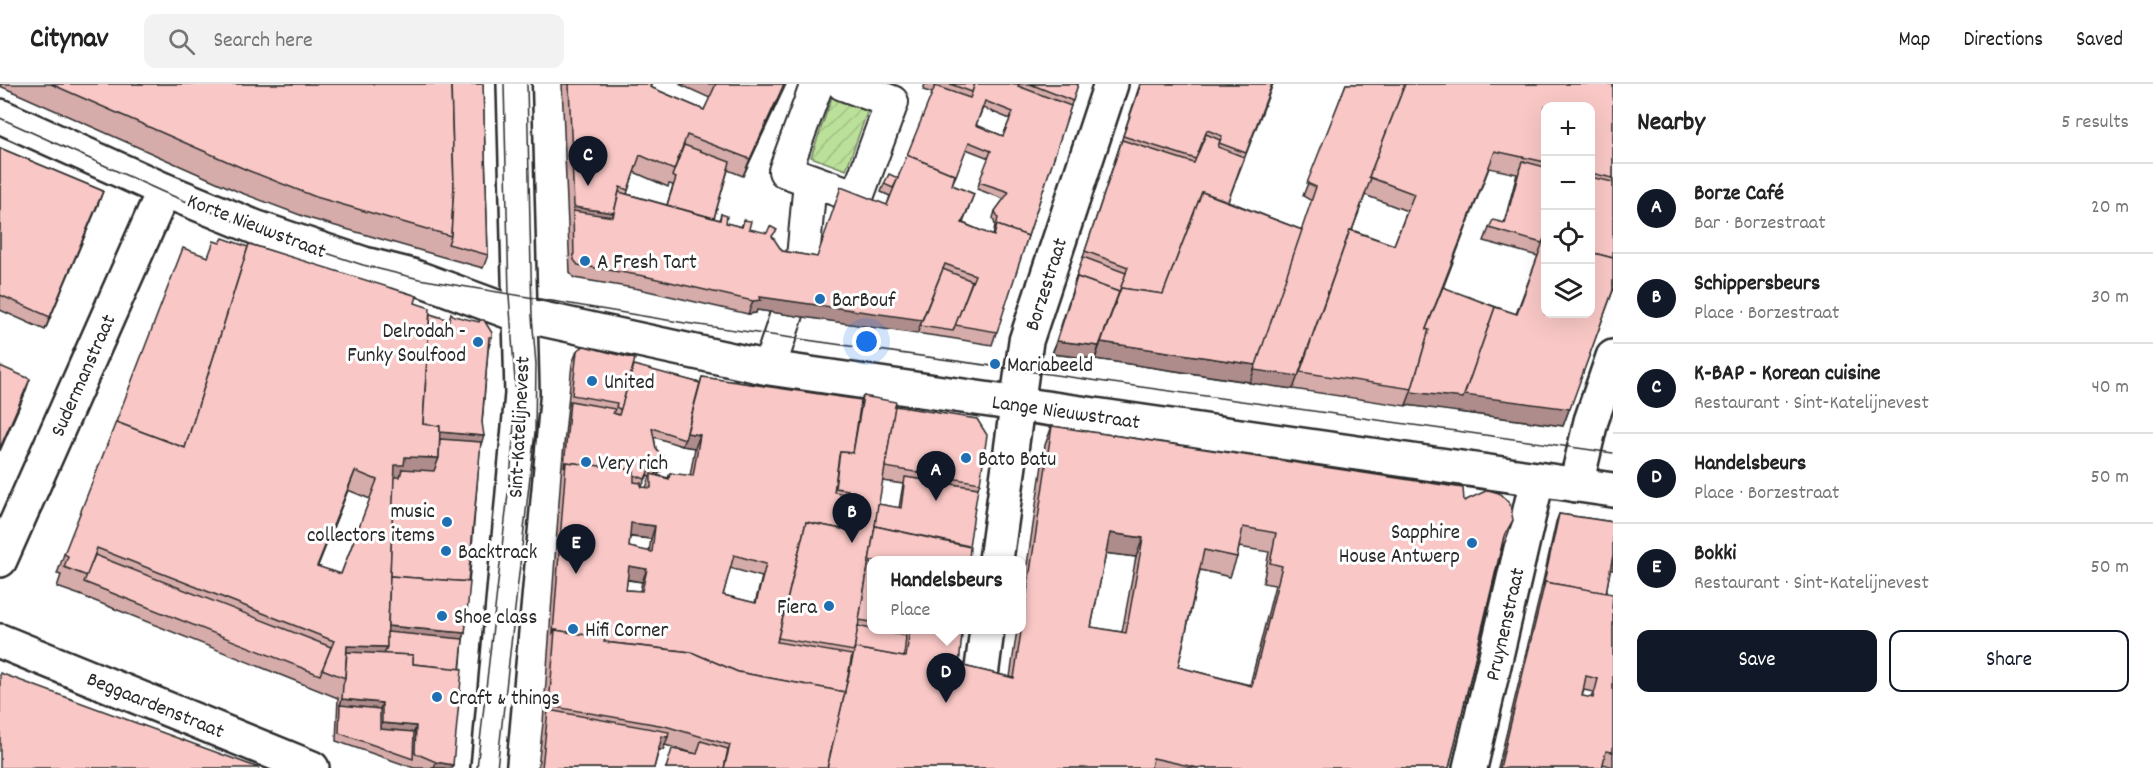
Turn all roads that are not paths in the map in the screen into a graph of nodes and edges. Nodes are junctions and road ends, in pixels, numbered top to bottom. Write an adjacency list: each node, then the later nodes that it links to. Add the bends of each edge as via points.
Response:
1 (514, 84): 9 (street, Sint-Katelijnevest)
2 (817, 84): 6 (street, via 785,171)
3 (843, 84): 6 (street, via 892,102 857,197)
4 (1111, 84): 13 (street, Borzestraat, via 1026,341)
5 (0, 116): 7 (street, Korte Nieuwstraat)
6 (810, 181): 8 (street)
7 (164, 190): 9 (street, Korte Nieuwstraat, via 257,228); 17 (street, Sudermanstraat)
8 (802, 269)
9 (521, 314): 12 (street, Lange Nieuwstraat); 23 (street, Sint-Katelijnevest, via 521,428)
10 (787, 314): 12 (street)
11 (1613, 357): 15 (street)
12 (769, 368): 13 (street, Lange Nieuwstraat)
13 (1016, 403): 14 (street, Lange Nieuwstraat); 18 (street, Borzestraat)
14 (1537, 480): 15 (street, Lange Nieuwstraat); 24 (street, Pruynenstraat)
15 (1575, 485): 16 (street, Lange Nieuwstraat)
16 (1613, 490)
17 (1, 553)
18 (997, 556)
19 (986, 634): 21 (street)
20 (0, 641): 22 (street, Beggaardenstraat)
21 (979, 691)
22 (312, 768)
23 (488, 768)
24 (1470, 768)

